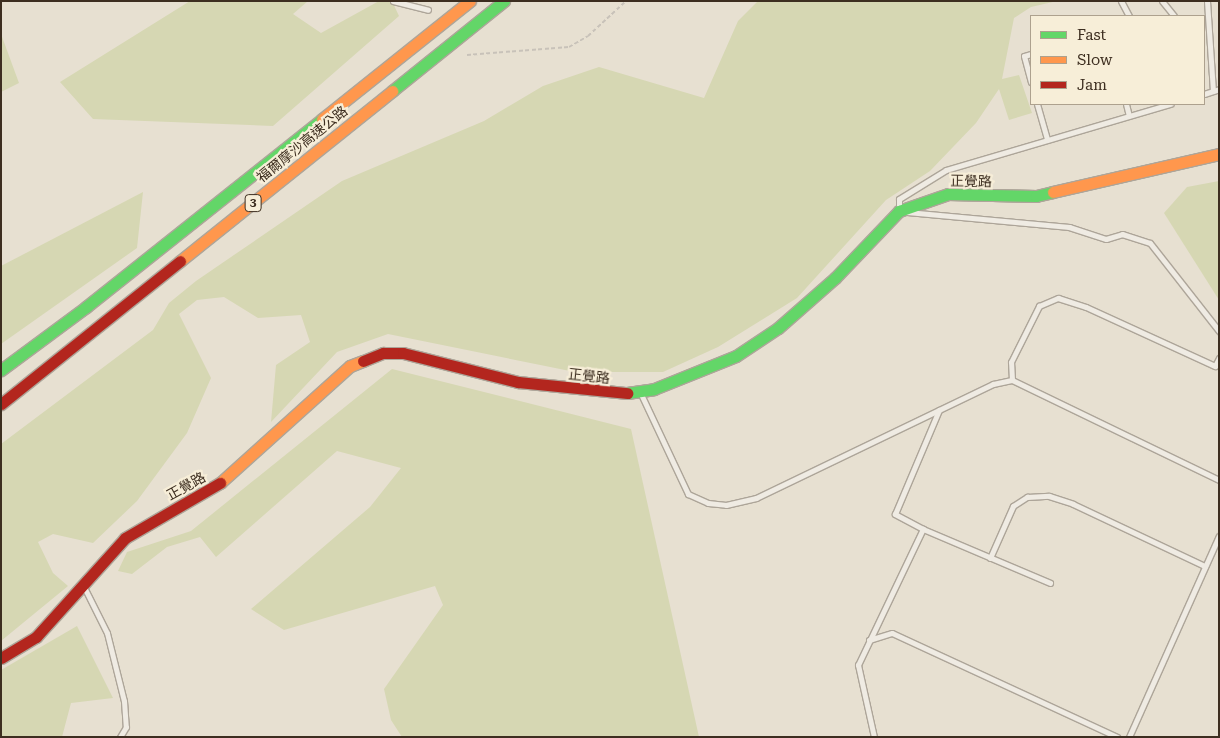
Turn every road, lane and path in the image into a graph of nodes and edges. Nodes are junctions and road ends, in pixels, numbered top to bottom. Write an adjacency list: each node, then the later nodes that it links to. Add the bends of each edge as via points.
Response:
1 (393, 1): 8 (lane)
2 (470, 1): 26 (main road, 福爾摩沙高速公路 / 3, via 86,307)
3 (504, 1): 29 (main road, 福爾摩沙高速公路 / 3)
4 (626, 1): 13 (path, via 588,36 569,47)
5 (1121, 1): 9 (lane)
6 (1162, 1): 10 (lane)
7 (1207, 1): 14 (lane)
8 (428, 10)
9 (1128, 15)
10 (1173, 15)
11 (1205, 50): 14 (lane)
12 (1030, 54): 15 (lane, via 1024,56)
13 (467, 55)
14 (1209, 55): 16 (lane)
15 (1030, 78)
16 (1216, 90)
17 (1037, 105): 21 (lane)
18 (1126, 105): 20 (lane)
19 (1167, 105): 20 (lane)
20 (1129, 116): 21 (lane)
21 (1047, 140): 23 (lane, via 946,170 899,199)
22 (1219, 154): 23 (main road, 正覺路, via 1036,196 948,194)
23 (899, 211): 24 (lane, via 1069,227 1106,239 1122,234 1150,243); 28 (main road, 正覺路, via 835,278 778,328 736,356 673,383)
24 (1219, 331)
25 (1219, 358): 27 (lane, via 1215,366 1086,307 1058,298 1039,306 1011,362)
26 (1, 370)
27 (1012, 380): 30 (lane, via 993,384); 31 (lane)
28 (640, 392): 30 (lane, via 688,494 708,503 726,505 756,498); 37 (main road, 正覺路, via 590,392 527,383 404,353 383,354 350,366 222,482 125,538)
29 (1, 404)
30 (939, 410): 32 (lane, via 895,514)
31 (1219, 480)
32 (923, 530): 34 (lane); 38 (lane)
33 (1219, 536): 35 (lane)
34 (990, 558): 35 (lane, via 1013,506 1027,497 1049,496 1074,504); 36 (lane)
35 (1205, 566): 43 (lane)
36 (1050, 583)
37 (84, 587): 39 (main road, 正覺路, via 36,637); 40 (lane, via 107,633 124,701 126,728)
38 (869, 640): 41 (lane, via 858,666); 42 (lane, via 892,632)
39 (1, 658)
40 (120, 737)
41 (874, 737)
42 (1117, 737)
43 (1129, 737)

